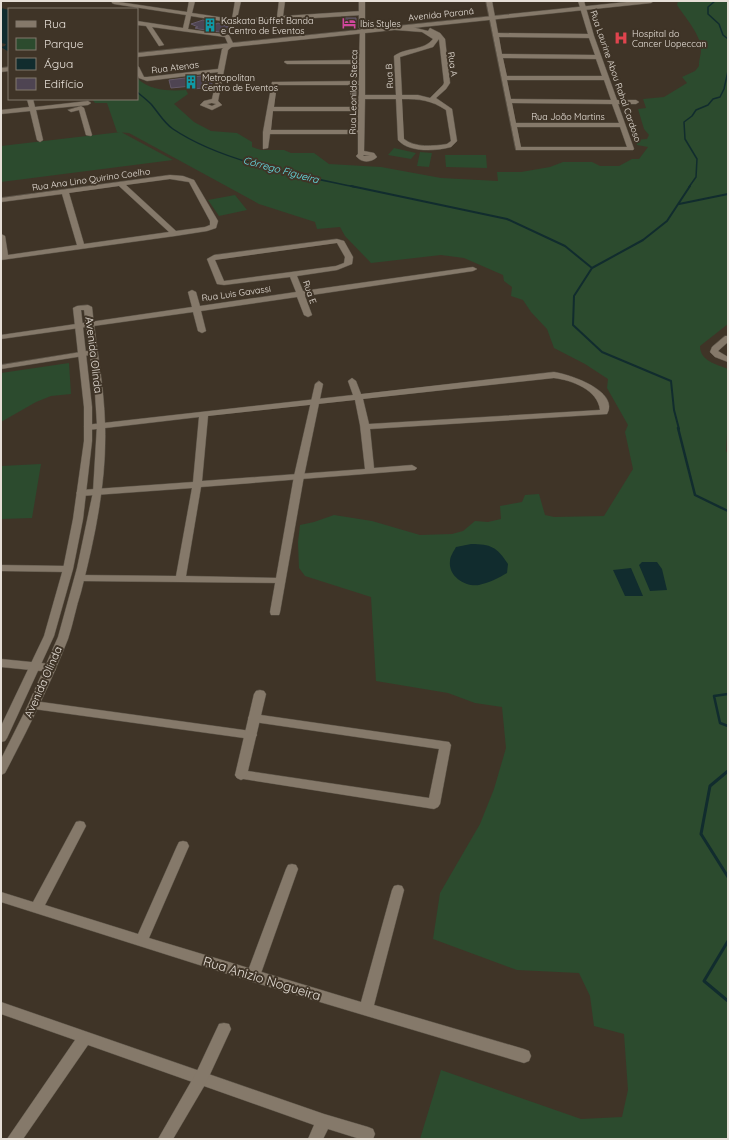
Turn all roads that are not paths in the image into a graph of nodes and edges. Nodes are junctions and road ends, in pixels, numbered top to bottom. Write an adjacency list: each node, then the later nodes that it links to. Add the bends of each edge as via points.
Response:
1 (192, 1): 10 (street)
2 (238, 1): 14 (street)
3 (282, 1): 13 (street)
4 (362, 1): 11 (street, Rua Leonildo Stecca)
5 (489, 1): 12 (street)
6 (651, 1): 8 (street, Avenida Paraná)
7 (114, 2): 10 (street)
8 (633, 2): 9 (street, Avenida Paraná)
9 (582, 5): 12 (street, Avenida Paraná); 23 (street, Rua Laurine Abou Rahal Cardoso)
10 (188, 13): 14 (street); 19 (street)
11 (362, 13): 13 (street); 20 (street, Rua Leonildo Stecca)
12 (492, 16): 16 (street, Avenida Paraná); 20 (street, Avenida Paraná); 22 (street)
13 (280, 18): 14 (street)
14 (234, 21)
15 (138, 23): 17 (street)
16 (441, 23): 18 (street, Avenida Paraná); 21 (street, via 429,27)
17 (148, 25): 19 (street); 26 (street)
18 (396, 28): 20 (street, Avenida Paraná); 21 (street)
19 (185, 30): 24 (street, via 227,36)
20 (362, 30): 24 (street, Avenida Paraná); 33 (street, Rua Leonildo Stecca)
21 (427, 31): 25 (street, via 435,37); 27 (street, Rua A, via 441,37)
22 (495, 36): 23 (street); 30 (street)
23 (591, 36): 31 (street, Rua Laurine Abou Rahal Cardoso)
24 (230, 44): 28 (street, Avenida Paraná); 29 (street, Avenida Paraná); 35 (street, via 226,49)
25 (433, 44): 27 (street); 41 (street, Rua B, via 397,56)
26 (161, 45)
27 (441, 46): 39 (street, Rua A, via 447,83)
28 (138, 52)
29 (138, 55)
30 (499, 56): 31 (street); 36 (street)
31 (599, 56): 37 (street, Rua Laurine Abou Rahal Cardoso)
32 (287, 62): 33 (street)
33 (362, 62): 38 (street, Rua Leonildo Stecca)
34 (138, 70): 35 (street, Rua Atenas, via 142,78 147,79)
35 (221, 70): 46 (street)
36 (504, 78): 37 (street); 45 (street)
37 (606, 78): 47 (street, Rua Laurine Abou Rahal Cardoso)
38 (362, 83): 40 (street, Rua Leonildo Stecca); 50 (street, via 274,83)
39 (436, 93): 42 (street); 44 (street, via 433,98)
40 (361, 97): 41 (street); 51 (street, Rua Leonildo Stecca)
41 (399, 97): 42 (street); 44 (street, Rua B, via 401,140 416,146 445,147 453,143 449,109)
42 (418, 97): 44 (street)
43 (30, 100): 52 (street)
44 (437, 101)
45 (508, 101): 47 (street); 54 (street)
46 (215, 102)
47 (614, 102): 48 (street); 55 (street, Rua Laurine Abou Rahal Cardoso)
48 (636, 102)
49 (88, 103): 52 (street)
50 (270, 109): 51 (street); 56 (street)
51 (362, 109): 57 (street, Rua Leonildo Stecca)
52 (33, 111): 53 (street); 58 (street, via 81,108); 59 (street)
53 (1, 112)
54 (514, 124): 55 (street, Rua João Martins); 55 (street, Rua Laurine Abou Rahal Cardoso, via 518,149 631,149)
55 (622, 125)
56 (266, 132): 57 (street); 60 (street)
57 (361, 132): 61 (street, Rua Leonildo Stecca)
58 (89, 135)
59 (40, 140)
60 (265, 148)
61 (363, 152)
62 (121, 184): 63 (street, Rua Ana Lino Quirino Coelho); 65 (street); 65 (street, Rua Ana Lino Quirino Coelho, via 170,177 192,181 214,221 213,226)
63 (66, 191): 64 (street, Rua Ana Lino Quirino Coelho); 67 (street)
64 (1, 200)
65 (175, 234): 67 (street)
66 (1, 236): 68 (street)
67 (81, 247): 68 (street)
68 (3, 258)
69 (473, 269): 72 (street, Rua Luis Gavassi)
70 (294, 275): 70 (street, via 343,267 348,264 349,257 337,240 211,259 220,282 224,283); 72 (street, Rua E)
71 (192, 292): 73 (street)
72 (300, 294): 73 (street, Rua Luis Gavassi); 74 (street, Rua E)
73 (196, 309): 75 (street, Rua Luis Gavassi); 77 (street)
74 (308, 315)
75 (90, 324): 76 (street, Rua Luis Gavassi); 76 (street, Avenida Olinda, via 88,307 77,308); 80 (street, Avenida Olinda)
76 (79, 326): 78 (street, Rua Luis Gavassi); 81 (street, Avenida Olinda)
77 (202, 331)
78 (1, 337)
79 (728, 338): 82 (street, via 714,352)
80 (93, 352): 81 (street); 89 (street, Avenida Olinda, via 98,377)
81 (82, 354): 83 (street); 91 (street, Avenida Olinda)
82 (728, 360)
83 (1, 367)
84 (352, 381): 86 (street)
85 (319, 384): 87 (street)
86 (359, 397): 87 (street); 90 (street); 90 (street, via 561,375 595,391 605,409 604,412)
87 (315, 402): 88 (street); 94 (street)
88 (204, 414): 89 (street); 95 (street)
89 (101, 425): 91 (street); 96 (street, Avenida Olinda)
90 (365, 426): 93 (street)
91 (88, 427): 97 (street, Avenida Olinda)
92 (412, 468): 93 (street)
93 (370, 471): 94 (street)
94 (299, 476): 95 (street); 104 (street)
95 (197, 484): 96 (street); 103 (street)
96 (98, 492): 97 (street); 99 (street, Avenida Olinda)
97 (80, 493): 98 (street, Avenida Olinda)
98 (74, 534): 99 (street); 101 (street, Avenida Olinda)
99 (90, 534): 102 (street, Avenida Olinda)
100 (1, 568): 101 (street)
101 (68, 569): 107 (street, Avenida Olinda, via 49,636)
102 (80, 578): 103 (street); 108 (street, Avenida Olinda)
103 (180, 580): 104 (street)
104 (280, 581): 105 (street)
105 (275, 612)
106 (1, 663): 107 (street)
107 (36, 666): 108 (street); 113 (street, Avenida Olinda)
108 (51, 668): 110 (street, Avenida Olinda)
109 (260, 694): 111 (street)
110 (34, 706): 112 (street); 114 (street, Avenida Olinda)
111 (254, 718): 112 (street); 112 (street, via 444,745 434,804 241,775)
112 (251, 734)
113 (1, 740): 114 (street)
114 (15, 743): 115 (street, Avenida Olinda)
115 (1, 770)
116 (80, 826): 121 (street)
117 (183, 846): 122 (street)
118 (292, 869): 123 (street)
119 (398, 890): 125 (street)
120 (1, 897): 121 (street, Rua Anizio Nogueira)
121 (36, 909): 122 (street, Rua Anizio Nogueira)
122 (141, 941): 123 (street, Rua Anizio Nogueira)
123 (253, 976): 125 (street, Rua Anizio Nogueira)
124 (1, 1008): 127 (street)
125 (366, 1009): 128 (street, Rua Anizio Nogueira)
126 (224, 1028): 129 (street)
127 (85, 1037): 129 (street); 132 (street)
128 (524, 1056)
129 (201, 1078): 130 (street); 133 (street)
130 (324, 1121): 131 (street); 134 (street)
131 (368, 1134)
132 (14, 1139)
133 (165, 1139)
134 (315, 1139)

